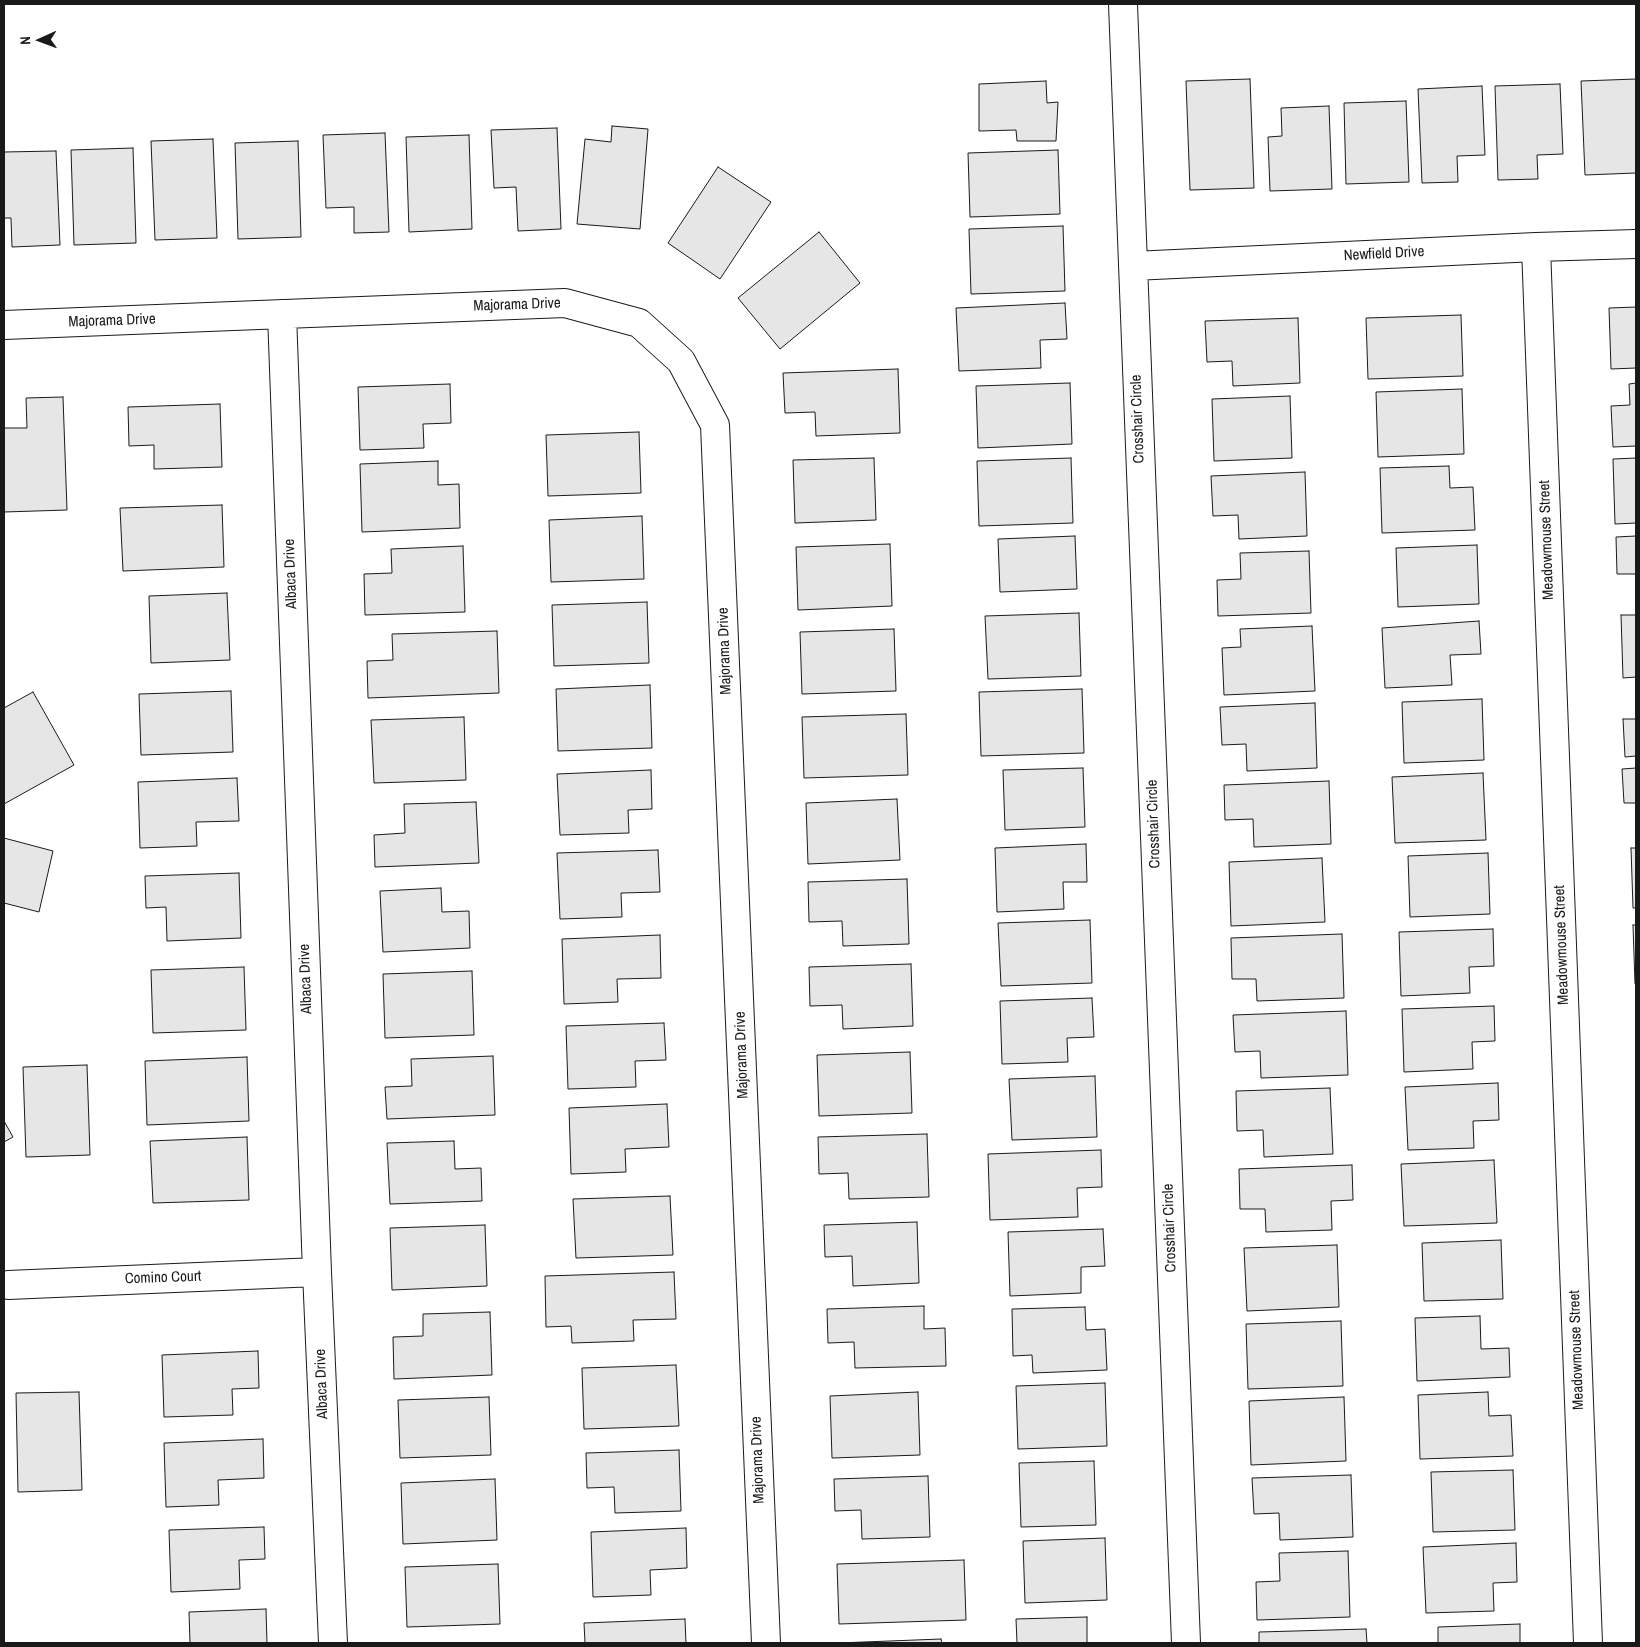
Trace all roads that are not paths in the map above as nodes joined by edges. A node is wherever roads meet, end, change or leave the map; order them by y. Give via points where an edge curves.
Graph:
1 (1122, 4) edge
2 (1636, 244) edge
3 (1536, 247) junction
4 (1133, 266) junction
5 (282, 314) junction
6 (4, 325) edge
7 (317, 1272) junction
8 (8, 1285) dead end
9 (333, 1643) edge
10 (766, 1643) edge
11 (1186, 1643) edge
12 (1588, 1643) edge

1 - 4 street, Crosshair Circle
2 - 3 street, Newfield Drive
3 - 4 street, Newfield Drive
3 - 12 street, Meadowmouse Street
4 - 11 street, Crosshair Circle
5 - 6 street, Majorama Drive
5 - 7 street, Albaca Drive
5 - 10 street, Majorama Drive via 565,303 639,323 681,361 715,426
7 - 8 street, Comino Court
7 - 9 street, Albaca Drive

